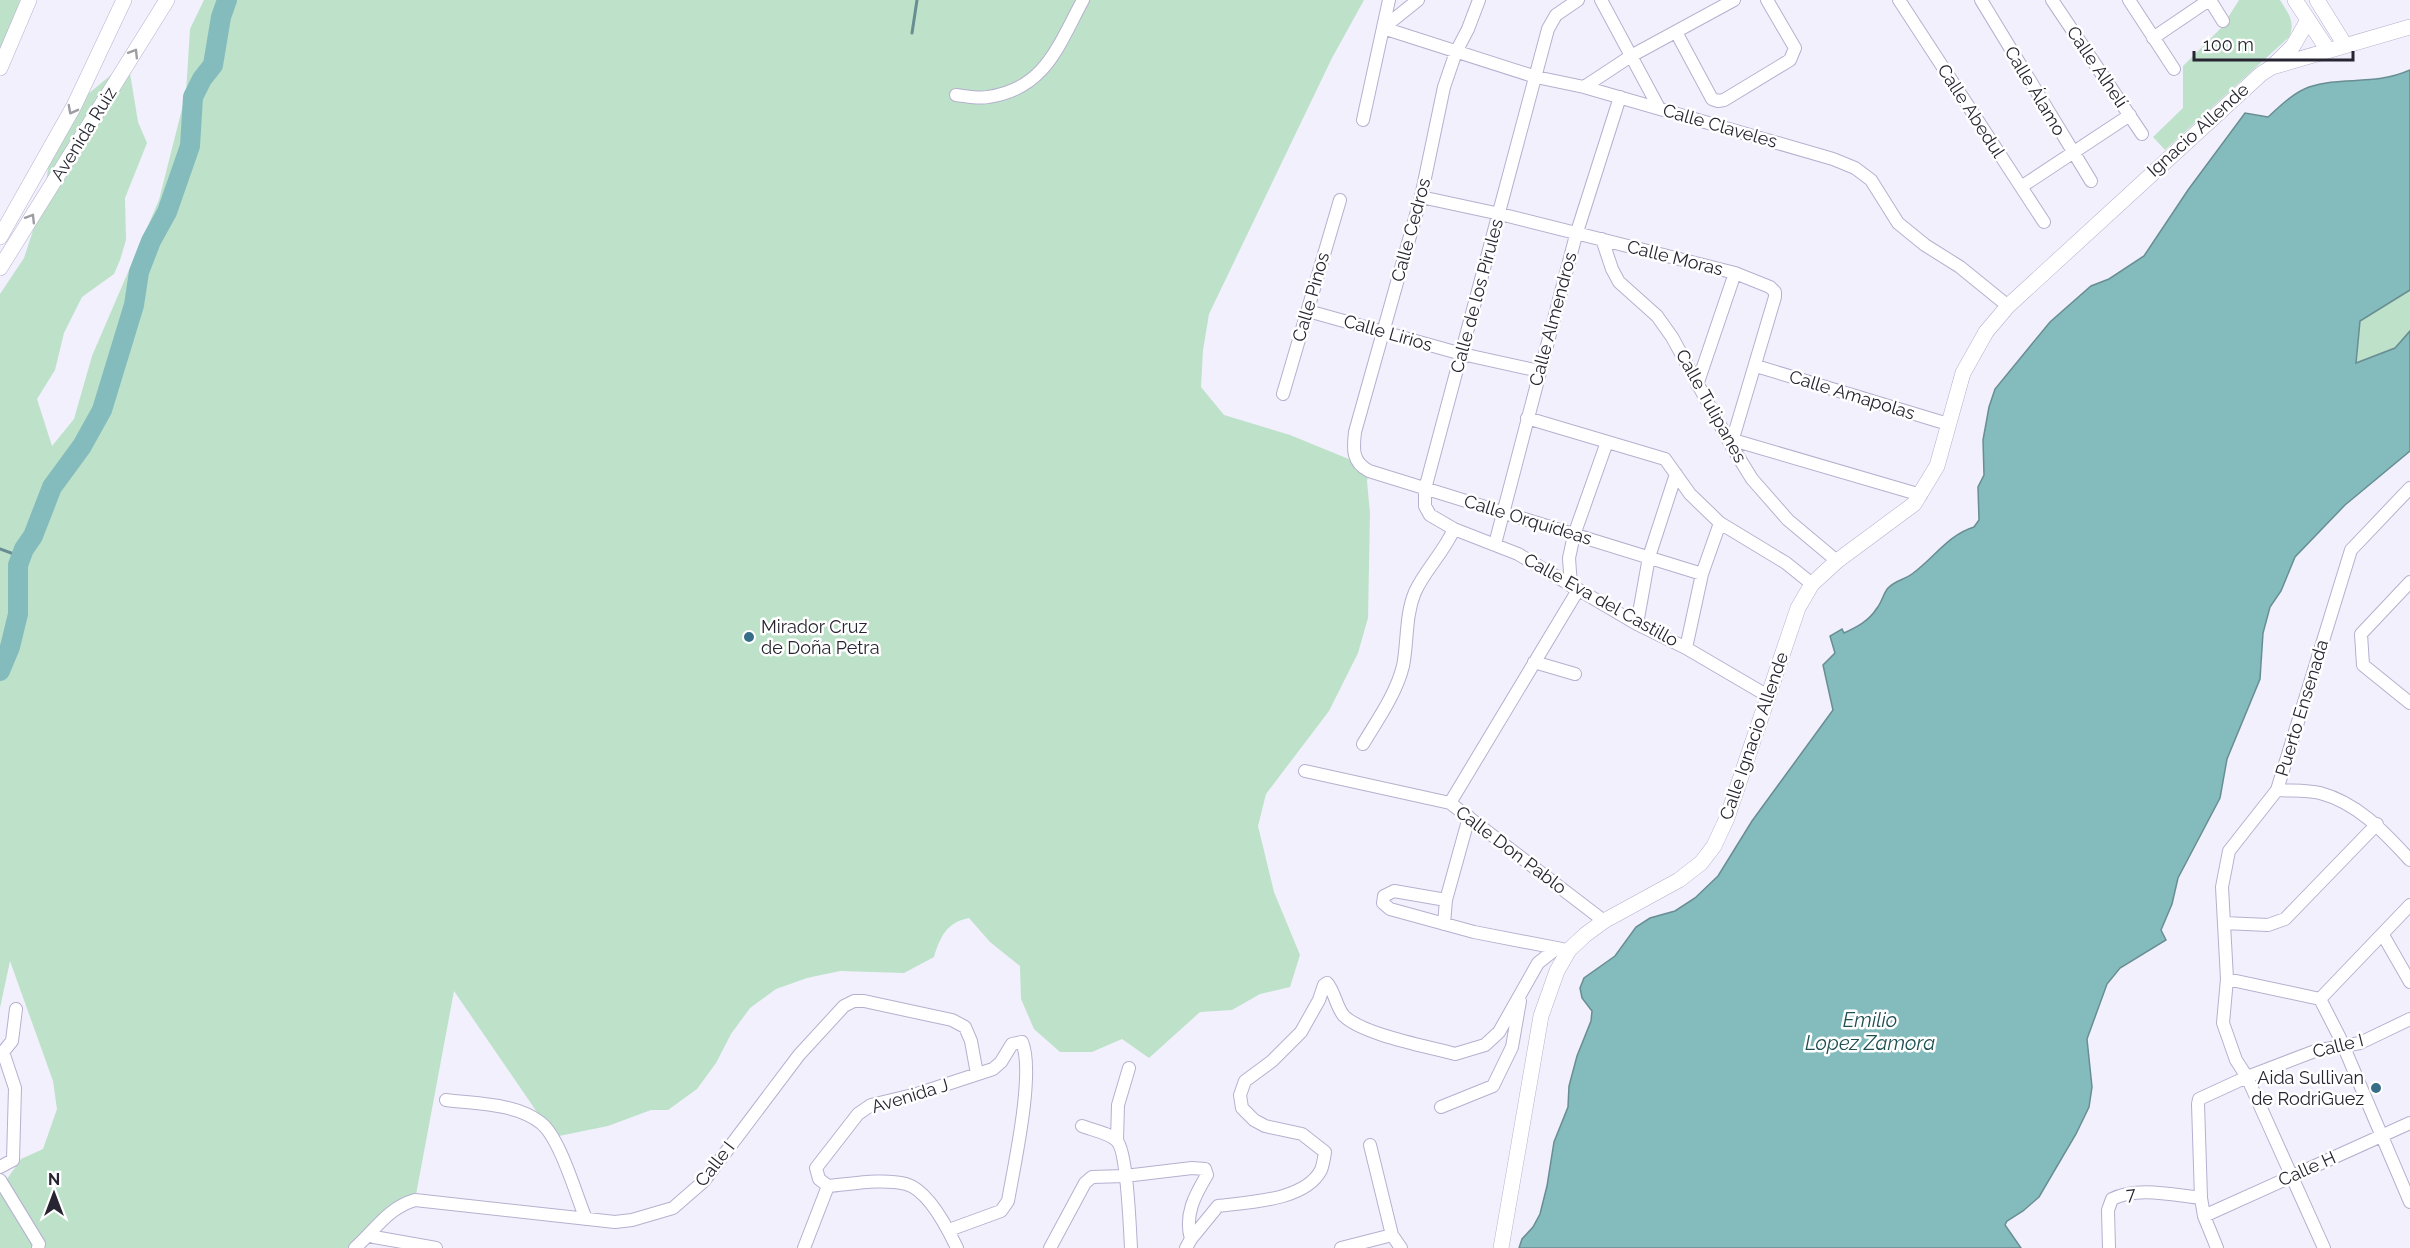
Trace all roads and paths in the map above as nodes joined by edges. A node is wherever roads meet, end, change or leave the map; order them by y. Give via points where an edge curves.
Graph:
1 (28, 0) edge
2 (124, 0) edge
3 (167, 0) edge
4 (1083, 0) edge
5 (1389, 0) edge
6 (1418, 0) edge
7 (1479, 0) edge
8 (1578, 0) edge
9 (1601, 0) edge
10 (1734, 0) edge
11 (1767, 0) edge
12 (1899, 0) edge
13 (1981, 0) edge
14 (2052, 0) edge
15 (2129, 0) edge
16 (2210, 0) edge
17 (2295, 0) edge
18 (2317, 0) edge
19 (2308, 20) junction
20 (2223, 21) dead end
21 (2410, 27) edge
22 (1383, 28) junction
23 (1676, 32) junction
24 (2153, 38) junction
25 (2345, 45) junction
26 (2328, 50) junction
27 (1456, 52) junction
28 (1631, 56) junction
29 (2272, 67) junction
30 (0, 68) edge
31 (2174, 69) dead end
32 (1536, 77) junction
33 (1584, 87) junction
34 (956, 95) dead end
35 (1620, 97) junction
36 (1718, 101) junction
37 (1659, 108) junction
38 (2130, 115) junction
39 (1363, 120) dead end
40 (1710, 123) junction
41 (2142, 134) dead end
42 (2073, 153) junction
43 (2091, 181) dead end
44 (2021, 187) junction
45 (1421, 197) junction
46 (1340, 200) dead end
47 (1500, 214) junction
48 (2044, 222) dead end
49 (1576, 235) junction
50 (0, 237) edge
51 (1602, 239) junction
52 (2074, 245) joint
53 (0, 268) edge
54 (1735, 273) junction
55 (2008, 306) junction
56 (1308, 311) junction
57 (1383, 333) junction
58 (1462, 354) junction
59 (1756, 366) junction
60 (1539, 371) junction
61 (1697, 385) junction
62 (1283, 394) dead end
63 (1527, 418) junction
64 (1948, 424) junction
65 (1606, 441) junction
66 (1732, 442) junction
67 (1356, 462) joint
68 (1676, 474) junction
69 (2410, 488) edge
70 (1425, 489) junction
71 (1921, 495) junction
72 (1503, 513) junction
73 (1430, 515) joint
74 (1720, 523) junction
75 (1454, 529) junction
76 (1574, 535) junction
77 (1495, 544) junction
78 (1649, 557) junction
79 (1838, 561) junction
80 (1702, 574) junction
81 (2410, 582) edge
82 (1812, 584) junction
83 (1574, 588) junction
84 (1637, 624) junction
85 (1686, 648) junction
86 (1534, 662) junction
87 (1575, 674) dead end
88 (1768, 696) junction
89 (2410, 703) edge
90 (1363, 744) dead end
91 (1305, 771) dead end
92 (2277, 790) junction
93 (1450, 803) junction
94 (1469, 817) junction
95 (2377, 824) junction
96 (2410, 860) edge
97 (1446, 900) junction
98 (2410, 905) edge
99 (1604, 921) junction
100 (2224, 923) junction
101 (1444, 924) junction
102 (2383, 935) junction
103 (1563, 949) junction
104 (2227, 980) junction
105 (2410, 982) edge
106 (1521, 994) junction
107 (2320, 999) junction
108 (16, 1009) dead end
109 (2410, 1019) edge
110 (2343, 1046) junction
111 (1129, 1068) dead end
112 (977, 1074) junction
113 (2247, 1077) junction
114 (446, 1100) dead end
115 (1441, 1107) dead end
116 (2410, 1123) edge
117 (1082, 1126) dead end
118 (2380, 1135) junction
119 (1117, 1140) junction
120 (1370, 1145) dead end
121 (0, 1167) edge
122 (2292, 1175) junction
123 (1125, 1176) junction
124 (0, 1179) edge
125 (828, 1186) junction
126 (2201, 1198) junction
127 (2410, 1202) edge
128 (2204, 1216) junction
129 (586, 1220) junction
130 (949, 1230) junction
131 (372, 1235) junction
132 (1392, 1235) junction
133 (1188, 1243) edge
134 (38, 1248) edge
135 (356, 1248) edge
136 (383, 1248) edge
137 (436, 1248) edge
138 (804, 1248) edge
139 (957, 1248) edge
140 (1050, 1248) edge
141 (1131, 1248) edge
142 (1341, 1248) edge
143 (1401, 1248) edge
144 (1501, 1248) edge
145 (2109, 1248) edge
146 (2217, 1248) edge
147 (2324, 1248) edge

1 - 30 street
2 -> 50 street, Avenida Ruiz via 74,106
53 -> 3 street, Avenida Ruiz
4 - 34 street via 1046,66 1034,79 1015,90 986,98
5 - 22 street
6 - 22 street
7 - 27 street, Calle Cedros
8 - 32 street, Calle de los Pirules via 1551,22
9 - 28 street
10 - 23 street
11 - 36 street via 1795,48 1794,55
12 - 44 street, Calle Abedul
13 - 42 street, Calle Álamo
14 - 38 street, Calle Alhelí
15 - 24 street
16 - 20 street
16 - 24 street
17 - 19 street
18 - 25 street
19 - 26 street
19 - 29 street via 2293,46
21 - 25 street, Ignacio Allende
22 - 27 street, Calle Claveles
22 - 39 street
23 - 28 street
23 - 36 street via 1712,99
24 - 31 street
25 - 26 street, Ignacio Allende
26 - 29 street, Ignacio Allende
27 - 32 street, Calle Claveles
27 - 45 street, Calle Cedros via 1444,87
28 - 33 street
28 - 37 street
29 - 52 street, Ignacio Allende
32 - 33 street, Calle Claveles
32 - 47 street, Calle de los Pirules
33 - 35 street, Calle Claveles
35 - 37 street, Calle Claveles
35 - 49 street, Calle Almendros
36 - 40 street
37 - 40 street, Calle Claveles
38 - 41 street, Calle Alhelí
38 - 42 street
40 - 55 street, Calle Claveles via 1855,168 1871,180 1898,223
42 - 43 street, Calle Álamo
42 - 44 street
44 - 48 street, Calle Abedul
45 - 47 street, Calle Moras
45 - 57 street, Calle Cedros
46 - 56 street, Calle Pinos
47 - 49 street, Calle Moras
47 - 58 street, Calle de los Pirules
49 - 51 street, Calle Moras
49 - 60 street, Calle Almendros
51 - 54 street, Calle Moras
51 - 61 street, Calle Tulipanes via 1619,282 1657,316
52 - 55 street, Calle Ignacio Allende
54 - 59 street, Calle Moras via 1774,292
54 - 61 street
55 - 64 street, Calle Ignacio Allende via 1973,353
56 - 57 street, Calle Lirios
56 - 62 street, Calle Pinos
57 - 58 street, Calle Lirios
57 - 67 street, Calle Cedros via 1355,432
58 - 60 street, Calle Lirios
58 - 70 street, Calle de los Pirules
59 - 64 street, Calle Amapolas
59 - 66 street, Calle Moras
60 - 63 street, Calle Almendros
61 - 66 street, Calle Tulipanes
63 - 65 street
63 - 72 street, Calle Almendros
64 - 71 street, Calle Ignacio Allende via 1937,466
65 - 68 street via 1665,459
65 - 76 street
66 - 71 street
66 - 79 street, Calle Tulipanes via 1768,500
67 - 70 street, Calle Orquídeas via 1368,471
68 - 74 street
68 - 78 street
69 - 92 street, Puerto Ensenada via 2351,550
70 - 72 street, Calle Orquídeas
70 - 73 street, Calle de los Pirules via 1425,506
71 - 79 street, Calle Ignacio Allende
72 - 76 street, Calle Orquídeas
72 - 77 street, Calle Almendros
73 - 75 street, Calle Eva del Castillo
74 - 80 street
74 - 82 street via 1786,563
75 - 77 street, Calle Eva del Castillo
75 - 90 street via 1416,590 1409,609 1403,664 1396,688
76 - 78 street, Calle Orquídeas
76 - 83 street via 1569,558
77 - 83 street, Calle Eva del Castillo
78 - 80 street, Calle Orquídeas
78 - 84 street
79 - 82 street, Calle Ignacio Allende
80 - 85 street
81 - 89 street via 2361,634 2362,665
82 - 88 street, Calle Ignacio Allende via 1798,608
83 - 84 street, Calle Eva del Castillo
83 - 86 street
84 - 85 street, Calle Eva del Castillo
85 - 88 street, Calle Eva del Castillo
86 - 87 street
86 - 93 street
88 - 99 street, Calle Ignacio Allende via 1714,846 1701,863 1679,880
91 - 93 street, Calle Don Pablo
92 - 95 street via 2318,792 2343,802
92 - 100 street, Puerto Ensenada via 2229,851 2222,887
93 - 94 street, Calle Don Pablo
94 - 97 street
94 - 99 street, Calle Don Pablo
95 - 96 street
95 - 100 street via 2285,919 2268,925
97 - 101 street
97 - 101 street via 1394,891 1384,896 1383,903 1390,909
98 - 102 street
99 - 103 street, Calle Ignacio Allende
100 - 104 street, Puerto Ensenada
101 - 103 street
102 - 105 street
102 - 107 street
103 - 106 street via 1538,963
103 - 144 street, Calle Ignacio Allende via 1541,1017
104 - 107 street
104 - 113 street, Puerto Ensenada via 2223,1023 2236,1060
106 - 115 street via 1512,1047 1493,1086
106 - 133 street via 1499,1032 1485,1045 1455,1054 1359,1027 1342,1014 1327,983 1324,985 1301,1032 1245,1082 1240,1095 1242,1108 1254,1120 1302,1134 1319,1145 1325,1152 1321,1170 1309,1184 1283,1196 1218,1206
107 - 110 street
108 - 121 street via 12,1041 3,1052 15,1088 13,1160
109 - 110 street, Calle I via 2360,1043
110 - 113 street, Calle I via 2315,1051
110 - 118 street
111 - 119 street via 1118,1104
112 - 125 street, Avenida J via 871,1105 858,1114 818,1163 819,1179
112 - 129 street, Calle I via 965,1027 952,1020 854,1001 844,1006 799,1055 704,1181 673,1208 632,1220
112 - 130 street, Avenida J via 993,1069 1012,1044 1022,1042 1026,1065 1022,1123 1008,1201 1001,1211
113 - 122 street, Puerto Ensenada
113 - 126 street, Calle I via 2199,1099
114 - 129 street via 509,1109 541,1123 554,1137
116 - 118 street, Calle H
117 - 119 street
118 - 122 street, Calle H
118 - 127 street
119 - 123 street
120 - 132 street
122 - 128 street, Calle H
122 - 147 street, Puerto Ensenada
123 - 133 street via 1205,1169 1207,1175 1192,1201
123 - 140 street via 1092,1177
123 - 141 street
124 - 134 street
125 - 130 street via 892,1182 909,1185 925,1197
125 - 138 street
126 - 128 street
126 - 145 street, 7 via 2121,1194 2112,1199 2108,1210
128 - 146 street
129 - 131 street, Calle I via 416,1200 387,1214
130 - 139 street
131 - 135 street, Calle I
131 - 136 street
131 - 137 street
132 - 142 street
132 - 143 street

